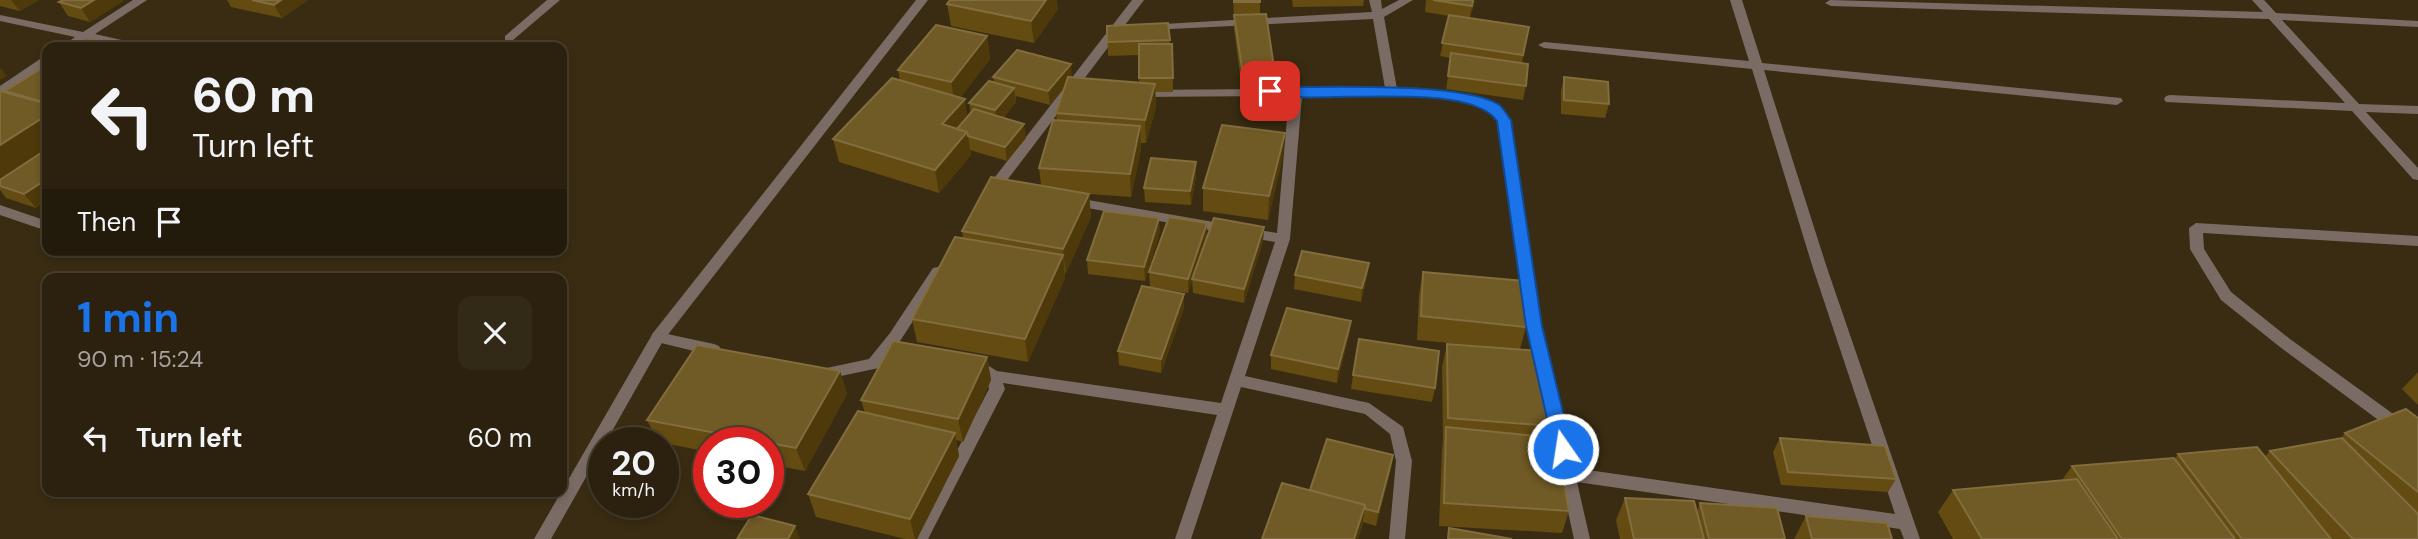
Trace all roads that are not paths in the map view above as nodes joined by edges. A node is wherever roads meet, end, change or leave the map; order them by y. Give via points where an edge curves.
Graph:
1 (141, 0) edge
2 (554, 0) edge
3 (922, 0) edge
4 (1138, 0) edge
5 (1375, 0) edge
6 (1407, 0) edge
7 (1736, 0) edge
8 (2258, 0) edge
9 (1831, 3) dead end
10 (1379, 15) junction
11 (2273, 16) junction
12 (0, 18) edge
13 (2418, 24) edge
14 (1143, 28) edge
15 (84, 36) junction
16 (509, 38) dead end
17 (75, 42) edge
18 (115, 42) edge
19 (1544, 45) dead end
20 (42, 63) edge
21 (1756, 66) junction
22 (1296, 91) junction
23 (0, 92) edge
24 (1392, 92) junction
25 (1122, 93) edge
26 (2170, 99) dead end
27 (2117, 101) dead end
28 (2354, 106) junction
29 (2418, 110) edge
30 (2418, 176) edge
31 (1063, 200) edge
32 (0, 211) edge
33 (979, 211) edge
34 (42, 224) edge
35 (1283, 239) junction
36 (2418, 241) edge
37 (948, 257) edge
38 (658, 337) junction
39 (733, 354) edge
40 (954, 361) edge
41 (809, 372) edge
42 (994, 376) junction
43 (1234, 380) junction
44 (1225, 410) junction
45 (2418, 441) edge
46 (1569, 474) junction
47 (567, 495) edge
48 (566, 497) edge
49 (1910, 531) edge
50 (542, 539) edge
51 (919, 539) edge
52 (1183, 539) edge
53 (1397, 539) edge
54 (1582, 539) edge

1 - 15 street
2 - 16 street
3 - 38 street
4 - 33 street via 1076,93
5 - 10 street
6 - 10 street
7 - 21 street
8 - 11 street
9 - 11 street
10 - 14 street
10 - 24 street
11 - 13 street
11 - 28 street
12 - 15 street
15 - 17 street
15 - 18 street
19 - 21 street
20 - 23 street
21 - 27 street
21 - 49 street
22 - 24 street
22 - 25 street
22 - 35 street
24 - 46 street via 1466,97 1494,107 1504,120 1534,326
26 - 28 street
28 - 29 street
28 - 30 street
31 - 35 street
32 - 34 street
35 - 43 street
36 - 45 street via 2196,228 2197,248 2226,296
37 - 41 street via 894,349 874,364 822,374
38 - 39 street
38 - 47 street
40 - 42 street via 980,366
42 - 44 street
42 - 51 street via 997,389
43 - 44 street
43 - 53 street via 1369,409 1397,431 1404,461
44 - 52 street
46 - 49 street
46 - 54 street
48 - 50 street

